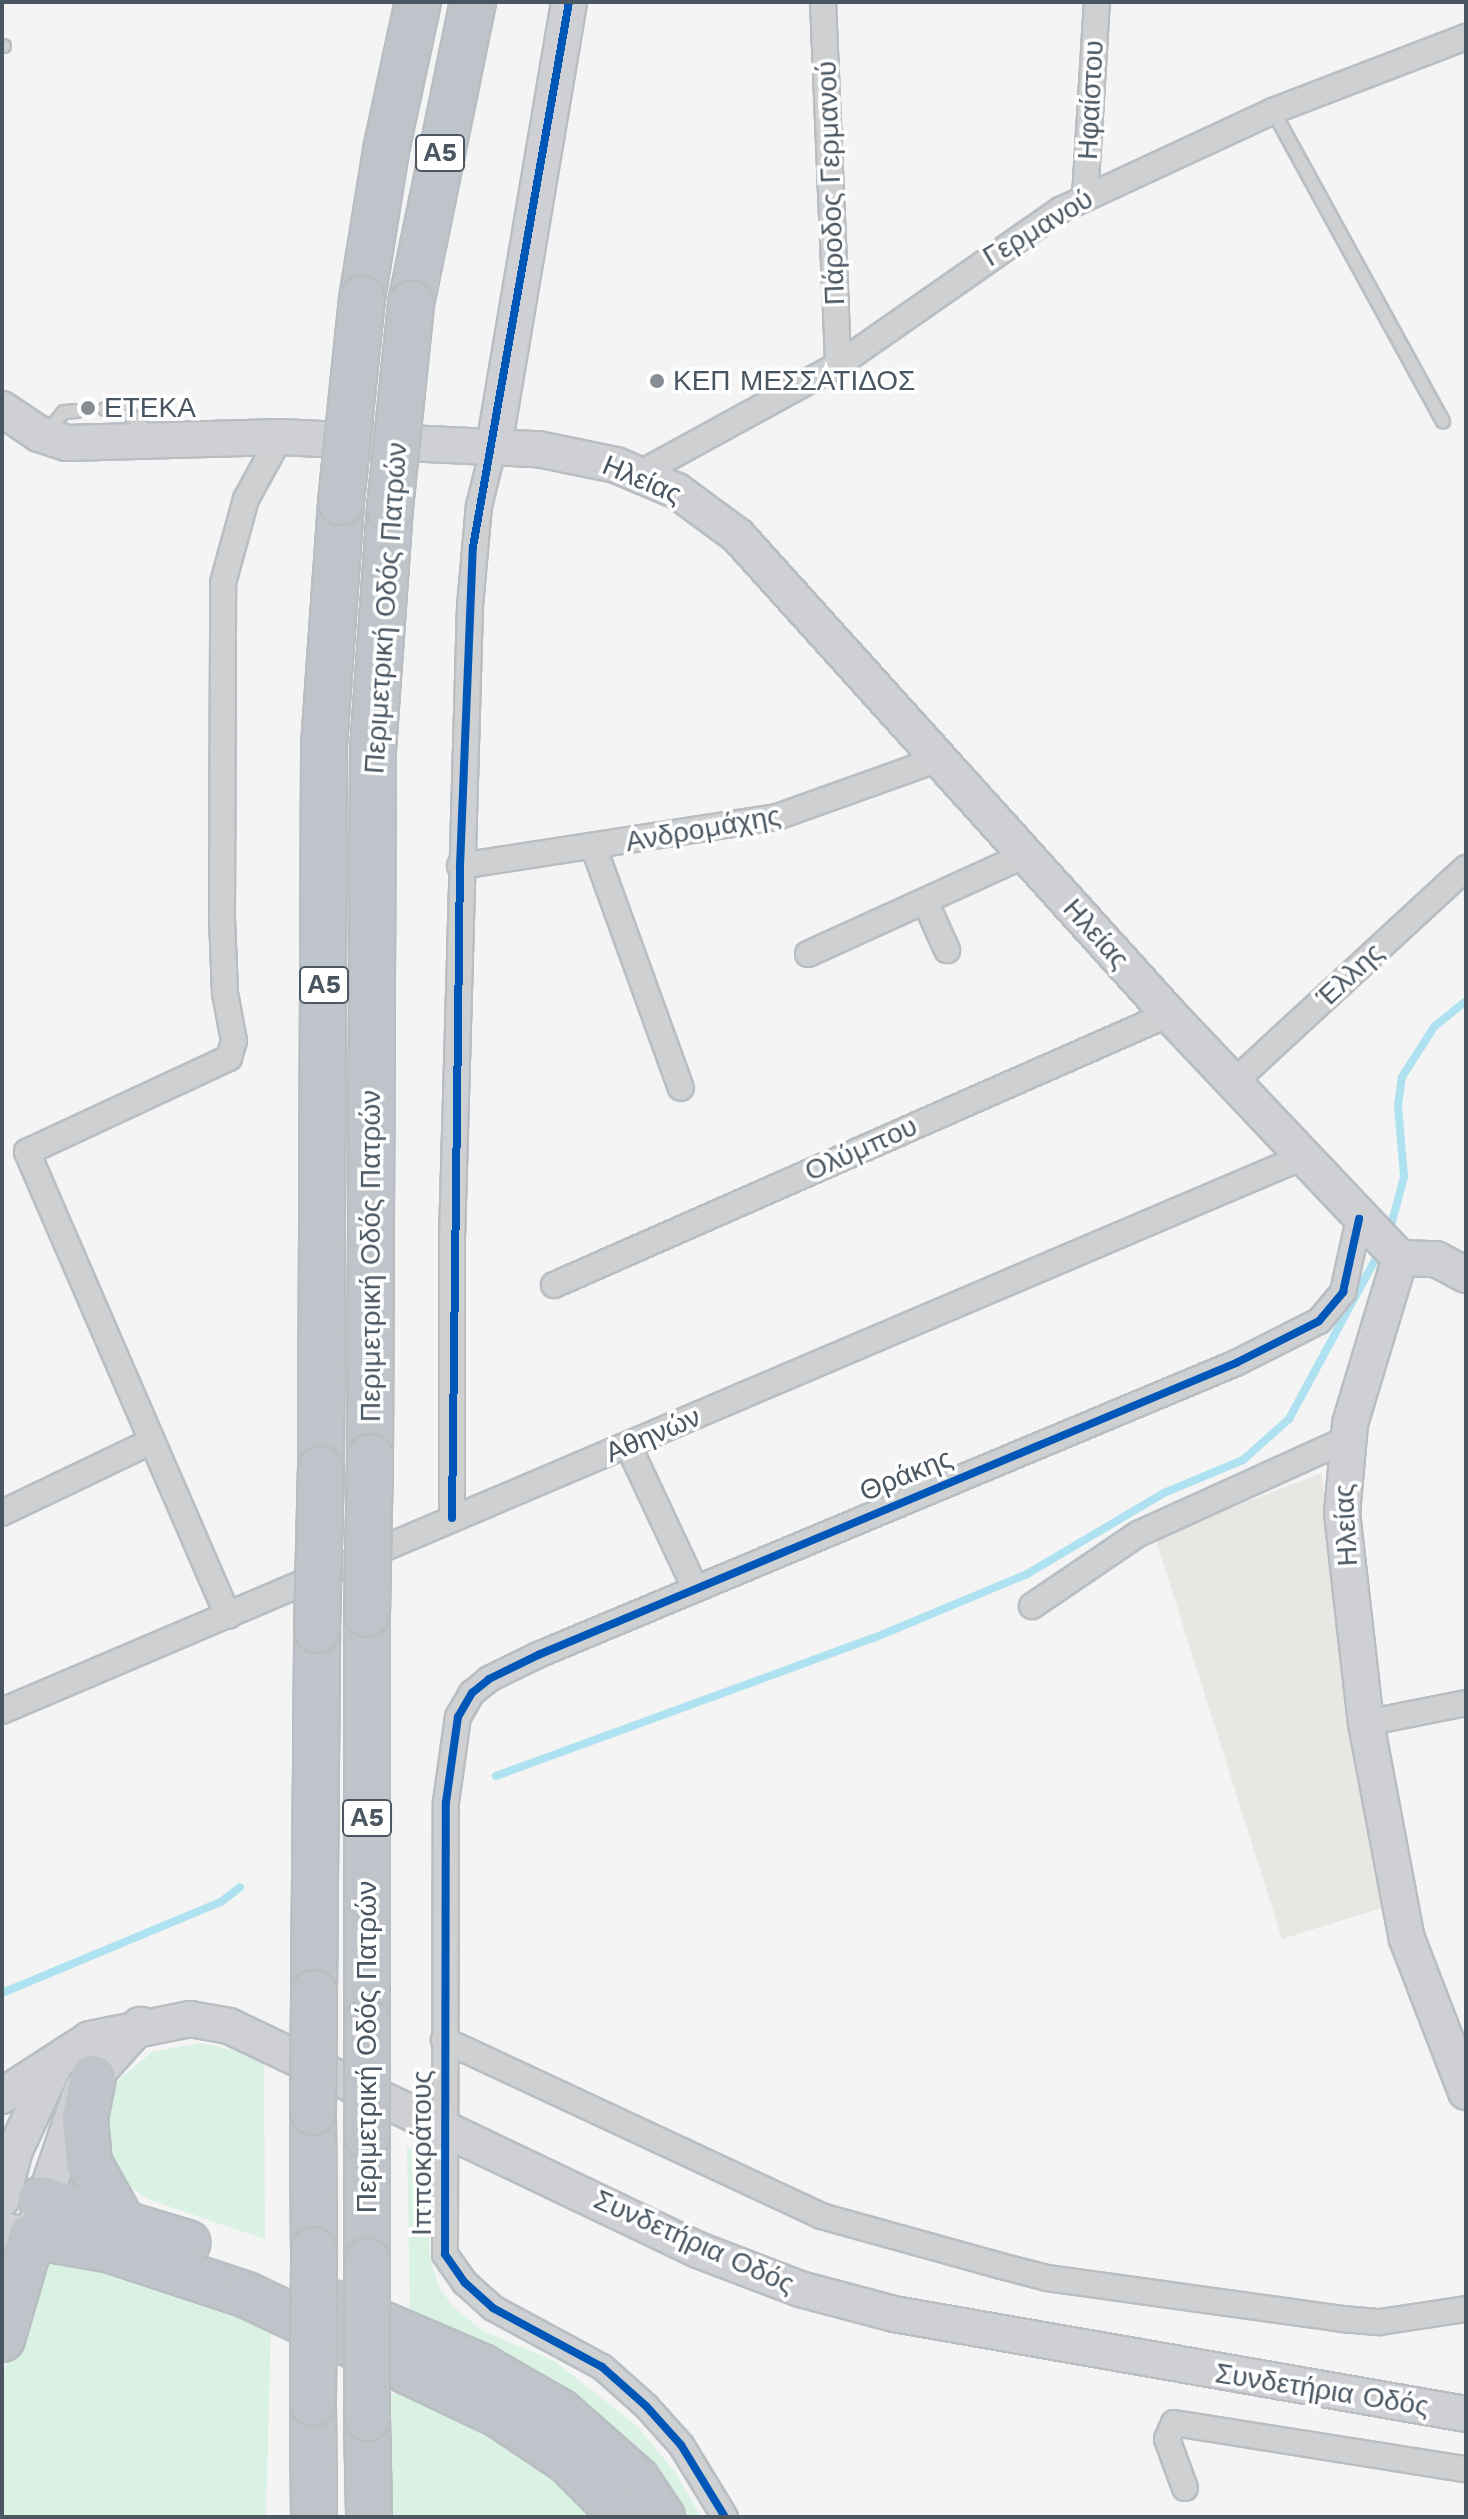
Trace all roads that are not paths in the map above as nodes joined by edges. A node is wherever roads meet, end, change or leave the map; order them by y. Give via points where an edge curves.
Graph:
1 (418, 2) edge
2 (473, 2) edge
3 (569, 2) edge
4 (823, 2) edge
5 (1097, 2) edge
6 (1466, 37) edge
7 (1273, 111) junction
8 (1085, 197) junction
9 (838, 365) junction
10 (2, 409) edge
11 (105, 409) dead end
12 (77, 411) dead end
13 (1443, 422) dead end
14 (45, 436) junction
15 (280, 437) junction
16 (158, 442) junction
17 (494, 446) junction
18 (639, 474) junction
19 (939, 759) junction
20 (594, 848) junction
21 (1025, 855) junction
22 (460, 866) junction
23 (1466, 868) edge
24 (925, 901) junction
25 (947, 950) dead end
26 (808, 954) dead end
27 (1169, 1014) junction
28 (1234, 1082) junction
29 (681, 1088) dead end
30 (1303, 1157) junction
31 (1381, 1241) junction
32 (1466, 1275) edge
33 (554, 1285) dead end
34 (1347, 1439) junction
35 (152, 1441) junction
36 (628, 1445) junction
37 (2, 1513) edge
38 (452, 1518) junction
39 (694, 1586) junction
40 (1032, 1606) dead end
41 (228, 1616) junction
42 (1466, 1703) edge
43 (2, 1711) edge
44 (1366, 1723) junction
45 (449, 1756) joint
46 (444, 2040) junction
47 (77, 2066) junction
48 (1466, 2092) edge
49 (2, 2096) edge
50 (444, 2124) junction
51 (14, 2208) edge
52 (121, 2220) junction
53 (1466, 2309) edge
54 (2, 2339) edge
55 (1466, 2401) edge
56 (1429, 2408) junction
57 (1466, 2414) edge
58 (1466, 2469) edge
59 (1185, 2488) dead end
60 (310, 2507) edge
61 (369, 2517) edge
62 (624, 2517) edge
63 (662, 2517) edge
64 (725, 2517) edge

1 - 60 highway, Περιμετρική Οδός Πατρών / Α5, bridge via 386,150 362,299 324,746
2 - 61 highway, Περιμετρική Οδός Πατρών / Α5, bridge via 411,304 373,750 367,1614
3 - 17 main road
4 - 9 street, Πάροδος Γερμανού
5 - 8 street, Ηφαίστου
6 - 7 street, Γερμανού
7 - 8 street, Γερμανού
7 - 13 lane
8 - 9 street, Γερμανού via 1034,225
9 - 18 street, Γερμανού
10 - 14 main road, Ηλείας
11 - 16 lane via 124,408
12 - 14 lane via 64,412
14 - 16 main road, Ηλείας via 96,445
15 - 16 main road, Ηλείας
15 - 17 main road, Ηλείας
15 - 35 street via 246,499 223,583 222,919 225,993 234,1041 229,1058 27,1152
17 - 18 main road, Ηλείας via 578,455
17 - 22 street via 473,547
18 - 19 main road, Ηλείας via 677,491 738,536
19 - 20 street, Ανδρομάχης via 777,817
19 - 21 main road, Ηλείας
20 - 22 street, Ανδρομάχης
20 - 29 street
21 - 24 street
21 - 27 main road, Ηλείας
22 - 38 street
23 - 28 street, Έλλης
24 - 25 street
24 - 26 street
27 - 28 main road, Ηλείας
27 - 33 street, Ολύμπου
28 - 30 main road, Ηλείας
30 - 31 main road, Ηλείας
30 - 36 street, Αθηνών
31 - 32 main road
31 - 34 main road, Ηλείας
31 - 39 street, Θράκης via 1324,1318 1236,1363
34 - 40 street via 1138,1534
34 - 44 main road, Ηλείας via 1342,1513
35 - 37 street
35 - 41 street
36 - 38 street, Αθηνών
36 - 39 street
38 - 41 street, Αθηνών
39 - 45 street, Θράκης via 489,1679 472,1693 458,1717
41 - 43 street, Αθηνών
42 - 44 street
44 - 48 main road, Ηλείας via 1407,1939
45 - 46 street, Ιπποκράτους
46 - 50 street, Ιπποκράτους
46 - 53 street via 821,2216 986,2262 1047,2278 1342,2319 1380,2322
47 - 49 main road
47 - 50 main road, Συνδετήρια Οδός via 140,2025 190,2019 229,2026
47 - 51 main road, Συνδετήρια Οδός via 67,2121
47 - 52 highway via 89,2163
50 - 56 main road, Συνδετήρια Οδός via 698,2250 800,2289 894,2314
50 - 64 street, Ιπποκράτους via 445,2254 465,2283 493,2308 602,2367 646,2406 709,2483
51 - 52 highway
51 - 54 highway
51 - 62 highway via 290,2314 514,2423 568,2461
52 - 63 highway via 207,2250 482,2367 560,2412 637,2480
55 - 56 main road
56 - 57 main road, Συνδετήρια Οδός
58 - 59 street via 1174,2423 1167,2439

